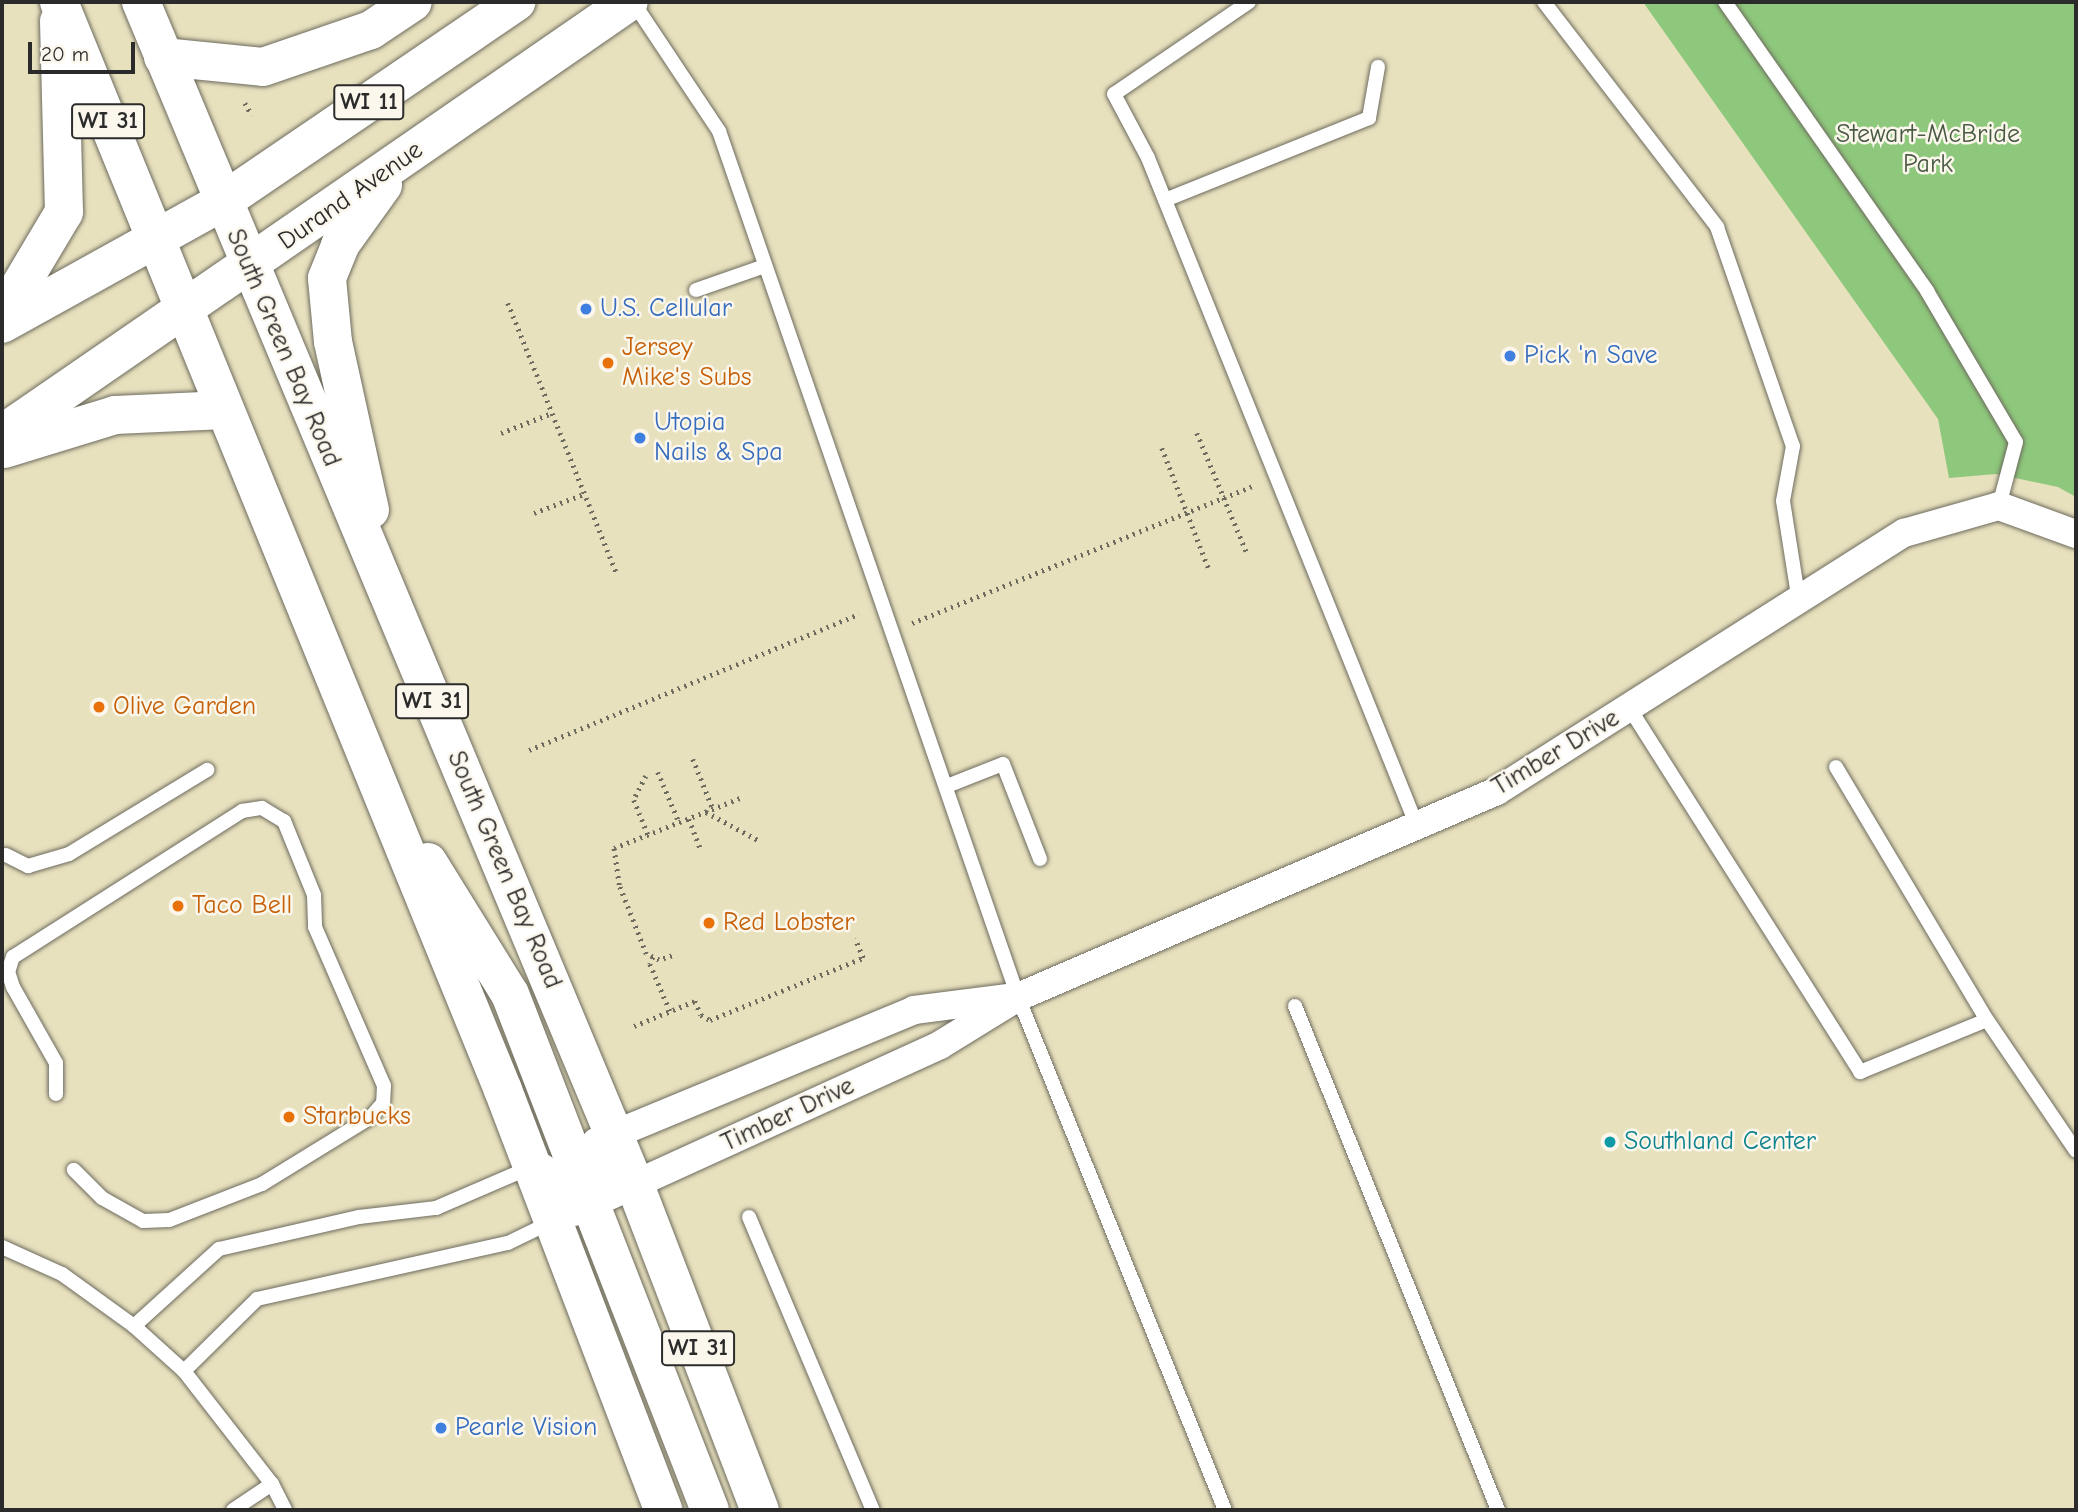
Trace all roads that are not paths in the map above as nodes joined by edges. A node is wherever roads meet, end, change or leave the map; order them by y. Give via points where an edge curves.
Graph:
1 (59, 2) edge
2 (141, 2) edge
3 (413, 2) edge
4 (516, 2) edge
5 (631, 2) edge
6 (1249, 2) edge
7 (1544, 2) edge
8 (1724, 2) edge
9 (163, 57) junction
10 (1378, 67) dead end
11 (402, 160) junction
12 (1165, 200) junction
13 (222, 202) junction
14 (158, 241) junction
15 (765, 266) junction
16 (248, 268) junction
17 (695, 290) dead end
18 (185, 310) junction
19 (2, 316) edge
20 (2, 324) edge
21 (225, 410) junction
22 (2, 434) edge
23 (2, 450) edge
24 (1998, 506) junction
25 (2076, 534) edge
26 (390, 601) junction
27 (1799, 602) junction
28 (1630, 709) junction
29 (368, 764) junction
30 (1836, 767) dead end
31 (206, 769) dead end
32 (947, 786) junction
33 (1417, 826) junction
34 (5, 855) dead end
35 (1040, 859) dead end
36 (1018, 997) junction
37 (1295, 1006) dead end
38 (1987, 1020) junction
39 (56, 1094) dead end
40 (613, 1135) junction
41 (571, 1152) junction
42 (2076, 1152) edge
43 (532, 1167) junction
44 (74, 1170) dead end
45 (635, 1185) junction
46 (591, 1205) junction
47 (749, 1217) dead end
48 (552, 1222) junction
49 (2, 1247) edge
50 (134, 1326) junction
51 (184, 1371) junction
52 (272, 1484) junction
53 (233, 1510) edge
54 (285, 1510) edge
55 (663, 1510) edge
56 (710, 1510) edge
57 (760, 1510) edge
58 (873, 1510) edge
59 (1225, 1510) edge
60 (1498, 1510) edge

1 - 14 main road, WI 31
1 - 19 main road via 64,212
2 - 9 main road, South Green Bay Road / WI 31
3 - 9 main road via 371,30 264,67
4 - 13 main road, WI 11
5 - 11 main road, Durand Avenue / WI 11
5 - 15 lane via 719,131
6 - 12 lane via 1114,94
7 - 27 lane via 1717,227 1793,446 1783,501
8 - 24 lane via 1927,291 2016,442
9 - 13 main road, South Green Bay Road / WI 31
10 - 12 lane via 1369,118
11 - 16 main road, Durand Avenue / WI 11
11 - 26 main road via 340,245 327,278 333,342
12 - 33 lane
13 - 14 main road, WI 11
13 - 16 main road, South Green Bay Road / WI 31
14 - 18 main road, WI 31
14 - 20 main road, WI 11
15 - 17 lane
15 - 32 lane
16 - 18 main road, Durand Avenue / WI 11
16 - 26 main road, South Green Bay Road / WI 31
18 - 21 main road, WI 31
18 - 22 main road, Durand Avenue / WI 11
21 - 23 main road via 115,415
21 - 29 main road, WI 31
24 - 25 street
24 - 27 street, Timber Drive via 1904,533
26 - 40 main road, South Green Bay Road / WI 31
27 - 28 street, Timber Drive
28 - 33 street, Timber Drive via 1497,791
28 - 38 lane via 1860,1072
29 - 41 main road via 510,994
29 - 43 main road, WI 31
30 - 38 lane
31 - 34 lane via 69,854 28,866
32 - 35 lane via 1003,764
32 - 36 lane
33 - 36 street, Timber Drive
36 - 40 street, Timber Drive via 914,1010
36 - 45 street, Timber Drive via 940,1045
36 - 59 lane
37 - 60 lane
38 - 42 lane
39 - 44 lane via 56,1063 8,972 13,957 242,811 262,808 284,821 314,895 315,927 384,1086 383,1103 371,1117 262,1184 169,1220 143,1221 103,1198
40 - 41 street, Timber Drive
40 - 45 main road, South Green Bay Road / WI 31
41 - 43 street, Timber Drive
41 - 45 main road
43 - 46 main road
43 - 48 main road, WI 31
43 - 50 lane via 436,1208 359,1217 219,1249
45 - 46 street, Timber Drive
45 - 57 main road, South Green Bay Road / WI 31
46 - 48 street, Timber Drive
46 - 56 main road
47 - 58 lane
48 - 51 lane via 508,1242 257,1299
48 - 55 main road, WI 31
49 - 50 lane via 62,1274
50 - 51 lane
51 - 52 lane
52 - 53 lane
52 - 54 lane

